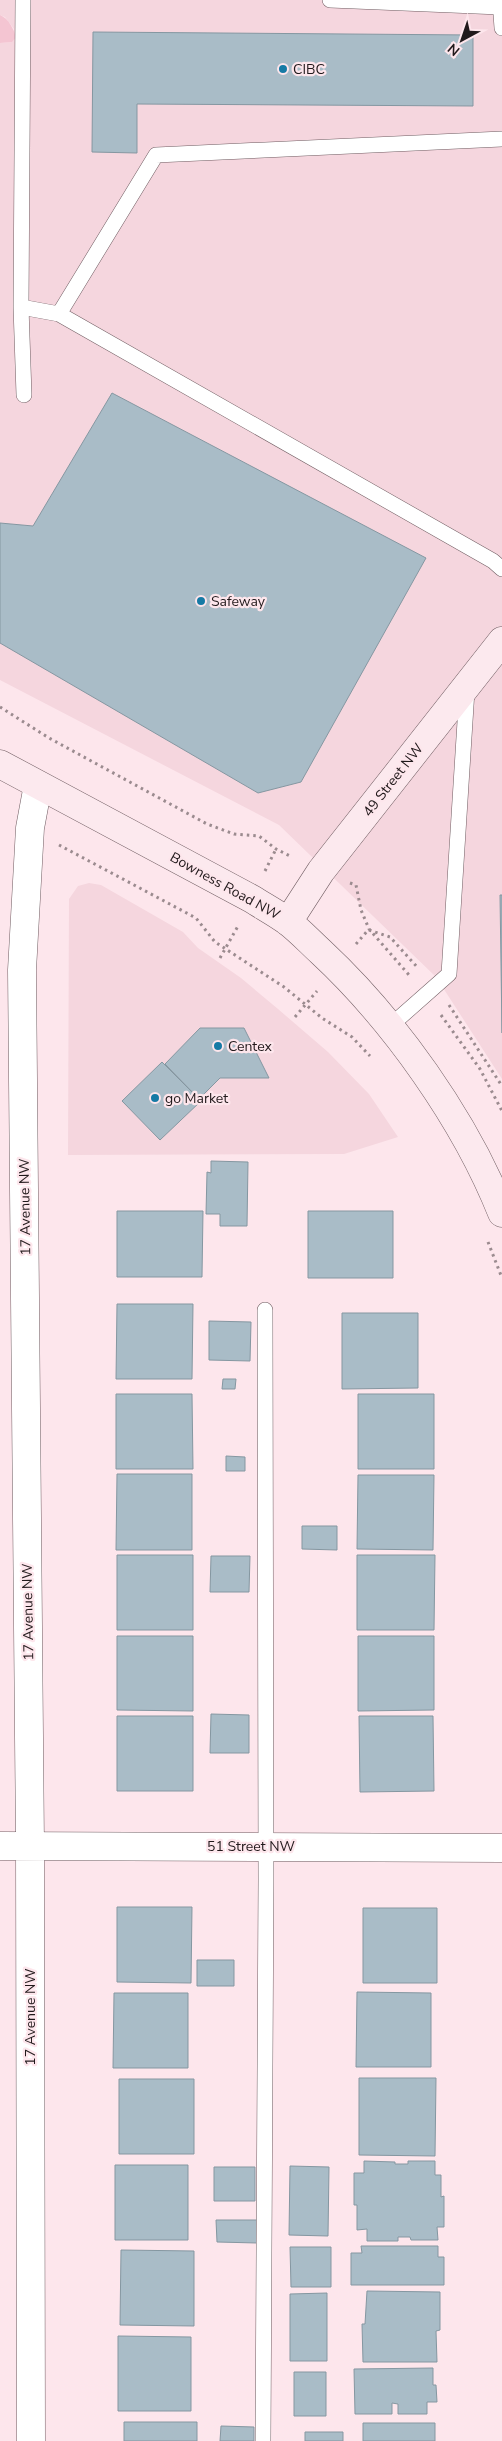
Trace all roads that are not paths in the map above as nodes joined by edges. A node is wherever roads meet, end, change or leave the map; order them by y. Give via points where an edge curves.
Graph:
1 (23, 0) edge
2 (330, 0) edge
3 (364, 1) edge
4 (500, 4) edge
5 (502, 28) edge
6 (502, 139) edge
7 (21, 307) junction
8 (59, 314) junction
9 (24, 395) dead end
10 (502, 569) edge
11 (502, 641) edge
12 (467, 686) junction
13 (0, 764) edge
14 (38, 785) junction
15 (288, 922) junction
16 (11, 970) edge
17 (389, 1027) junction
18 (502, 1213) edge
19 (265, 1310) dead end
20 (30, 1845) junction
21 (0, 1846) edge
22 (266, 1846) junction
23 (502, 1848) edge
24 (31, 2441) edge
25 (264, 2441) edge

1 - 7 lane
2 - 3 lane
3 - 4 lane
4 - 5 lane
6 - 8 lane via 156,154
7 - 8 lane
7 - 9 lane
8 - 10 lane
11 - 12 street, 49 Street NW
12 - 15 street, 49 Street NW via 321,871
12 - 17 lane via 449,974
13 - 14 street, Bowness Road NW
14 - 15 street, Bowness Road NW via 252,899
14 - 16 street, 17 Avenue NW
15 - 17 street, Bowness Road NW via 337,967
16 - 20 street, 17 Avenue NW
17 - 18 street, Bowness Road NW via 436,1091 470,1147
19 - 22 lane
20 - 21 street, 51 Street NW
20 - 22 street, 51 Street NW
20 - 24 street, 17 Avenue NW
22 - 23 street, 51 Street NW
22 - 25 lane

